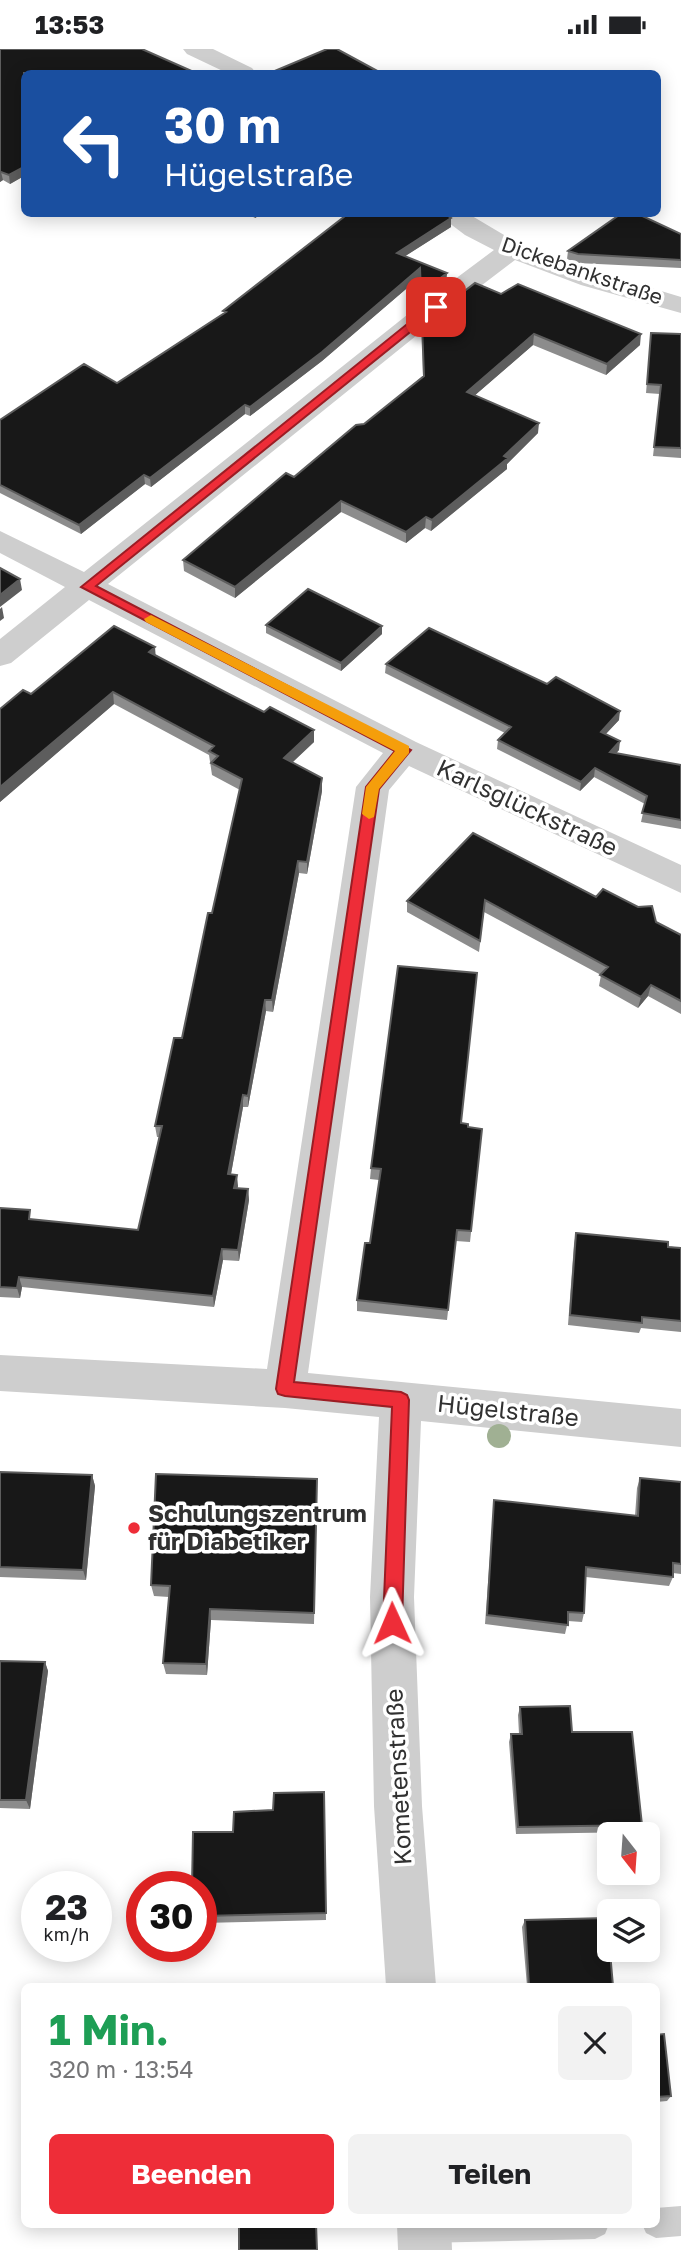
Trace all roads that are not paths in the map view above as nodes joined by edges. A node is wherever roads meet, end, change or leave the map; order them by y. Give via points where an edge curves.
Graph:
1 (195, 49) edge
2 (238, 70) edge
3 (455, 217) edge
4 (511, 250) junction
5 (681, 305) edge
6 (0, 541) edge
7 (88, 587) junction
8 (0, 655) edge
9 (404, 750) junction
10 (681, 880) edge
11 (0, 1373) edge
12 (285, 1389) junction
13 (401, 1400) junction
14 (681, 1428) edge
15 (411, 1983) edge
16 (681, 2221) edge
17 (660, 2223) edge
18 (527, 2228) edge
19 (425, 2234) edge

1 - 2 street
3 - 4 street, Dickebankstraße
4 - 5 street, Dickebankstraße
4 - 7 street
6 - 7 street, Karlsglückstraße
7 - 8 street
7 - 9 street, Karlsglückstraße
9 - 10 street, Karlsglückstraße
9 - 12 street via 373,787
11 - 12 street, Hügelstraße
12 - 13 street, Hügelstraße
13 - 14 street, Hügelstraße
13 - 15 street, Kometenstraße via 391,1597 398,1806
16 - 17 lane
18 - 19 lane

